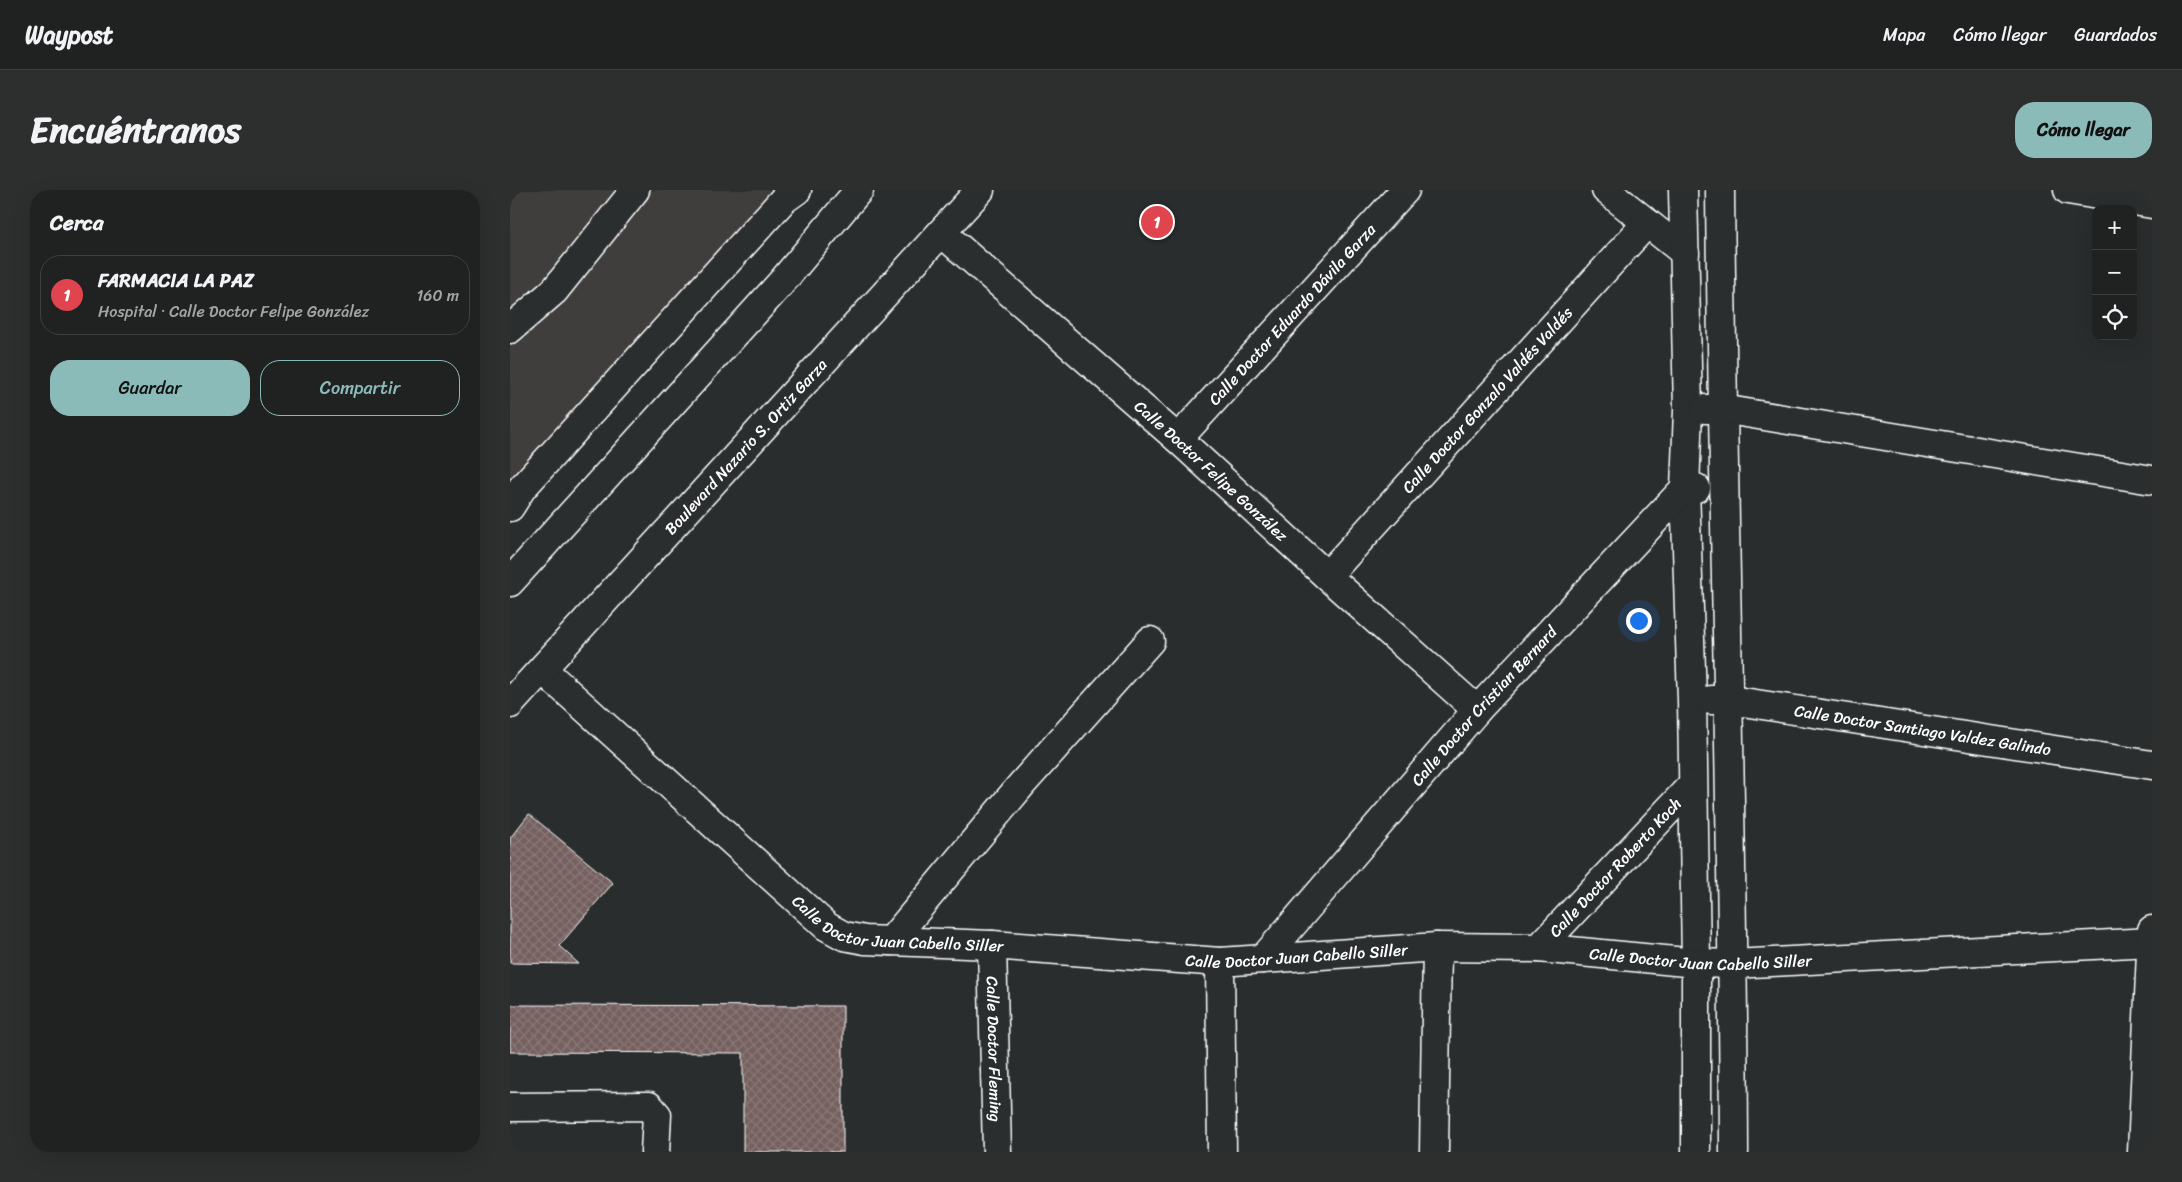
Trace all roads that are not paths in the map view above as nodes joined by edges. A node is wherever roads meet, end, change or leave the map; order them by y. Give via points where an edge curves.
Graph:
1 (635, 190) edge
2 (797, 190) edge
3 (859, 190) edge
4 (980, 190) edge
5 (1405, 190) edge
6 (1606, 190) edge
7 (1683, 190) edge
8 (1720, 190) edge
9 (2068, 190) edge
10 (2152, 204) edge
11 (1646, 224) junction
12 (942, 233) junction
13 (1685, 252) junction
14 (510, 329) edge
15 (1722, 409) junction
16 (1688, 410) junction
17 (1178, 439) junction
18 (2152, 480) edge
19 (1685, 488) junction
20 (1724, 488) junction
21 (510, 507) edge
22 (1326, 576) junction
23 (510, 582) edge
24 (1150, 641) dead end
25 (543, 670) junction
26 (1692, 700) junction
27 (1730, 700) junction
28 (510, 704) edge
29 (1477, 710) junction
30 (2152, 765) edge
31 (1692, 785) junction
32 (2152, 936) edge
33 (891, 941) junction
34 (992, 945) junction
35 (1437, 947) junction
36 (1539, 948) junction
37 (1262, 958) junction
38 (1220, 962) junction
39 (1696, 963) junction
40 (1733, 964) junction
41 (510, 1107) edge
42 (655, 1152) edge
43 (997, 1152) edge
44 (1222, 1152) edge
45 (1434, 1152) edge
46 (1696, 1152) edge
47 (1734, 1152) edge
48 (2142, 1152) edge

1 - 14 main road via 554,291
2 - 21 main road via 782,200 609,391 522,488
3 - 23 main road via 781,283
4 - 12 main road, Boulevard Nazario S. Ortiz Garza
5 - 17 main road, Calle Doctor Eduardo Dávila Garza
6 - 11 main road
7 - 13 main road
8 - 15 main road
9 - 10 main road
11 - 13 main road
11 - 22 main road, Calle Doctor Gonzalo Valdés Valdés
12 - 17 main road, Calle Doctor Felipe González
12 - 25 main road, Boulevard Nazario S. Ortiz Garza
13 - 16 main road
15 - 16 main road
15 - 18 main road
15 - 20 main road
16 - 19 main road
17 - 22 main road, Calle Doctor Felipe González
19 - 20 main road
19 - 26 main road
19 - 29 main road, Calle Doctor Cristian Bernard
20 - 27 main road
22 - 29 main road, Calle Doctor Felipe González
24 - 33 main road via 1022,784
25 - 28 main road, Boulevard Nazario S. Ortiz Garza
25 - 33 main road, Calle Doctor Juan Cabello Siller via 826,926 844,936
26 - 27 main road, Calle Doctor Santiago Valdez Galindo
26 - 31 main road
27 - 30 main road, Calle Doctor Santiago Valdez Galindo
27 - 40 main road
29 - 37 main road, Calle Doctor Cristian Bernard
31 - 36 main road, Calle Doctor Roberto Koch
31 - 39 main road
32 - 40 main road, Calle Doctor Juan Cabello Siller
32 - 48 main road
33 - 34 main road, Calle Doctor Juan Cabello Siller
34 - 38 main road, Calle Doctor Juan Cabello Siller
34 - 43 main road, Calle Doctor Fleming
35 - 36 main road, Calle Doctor Juan Cabello Siller
35 - 37 main road, Calle Doctor Juan Cabello Siller
35 - 45 main road
36 - 39 main road, Calle Doctor Juan Cabello Siller
37 - 38 main road, Calle Doctor Juan Cabello Siller
38 - 44 main road
39 - 40 main road, Calle Doctor Juan Cabello Siller
39 - 46 main road
40 - 47 main road
41 - 42 main road via 649,1106 657,1115

